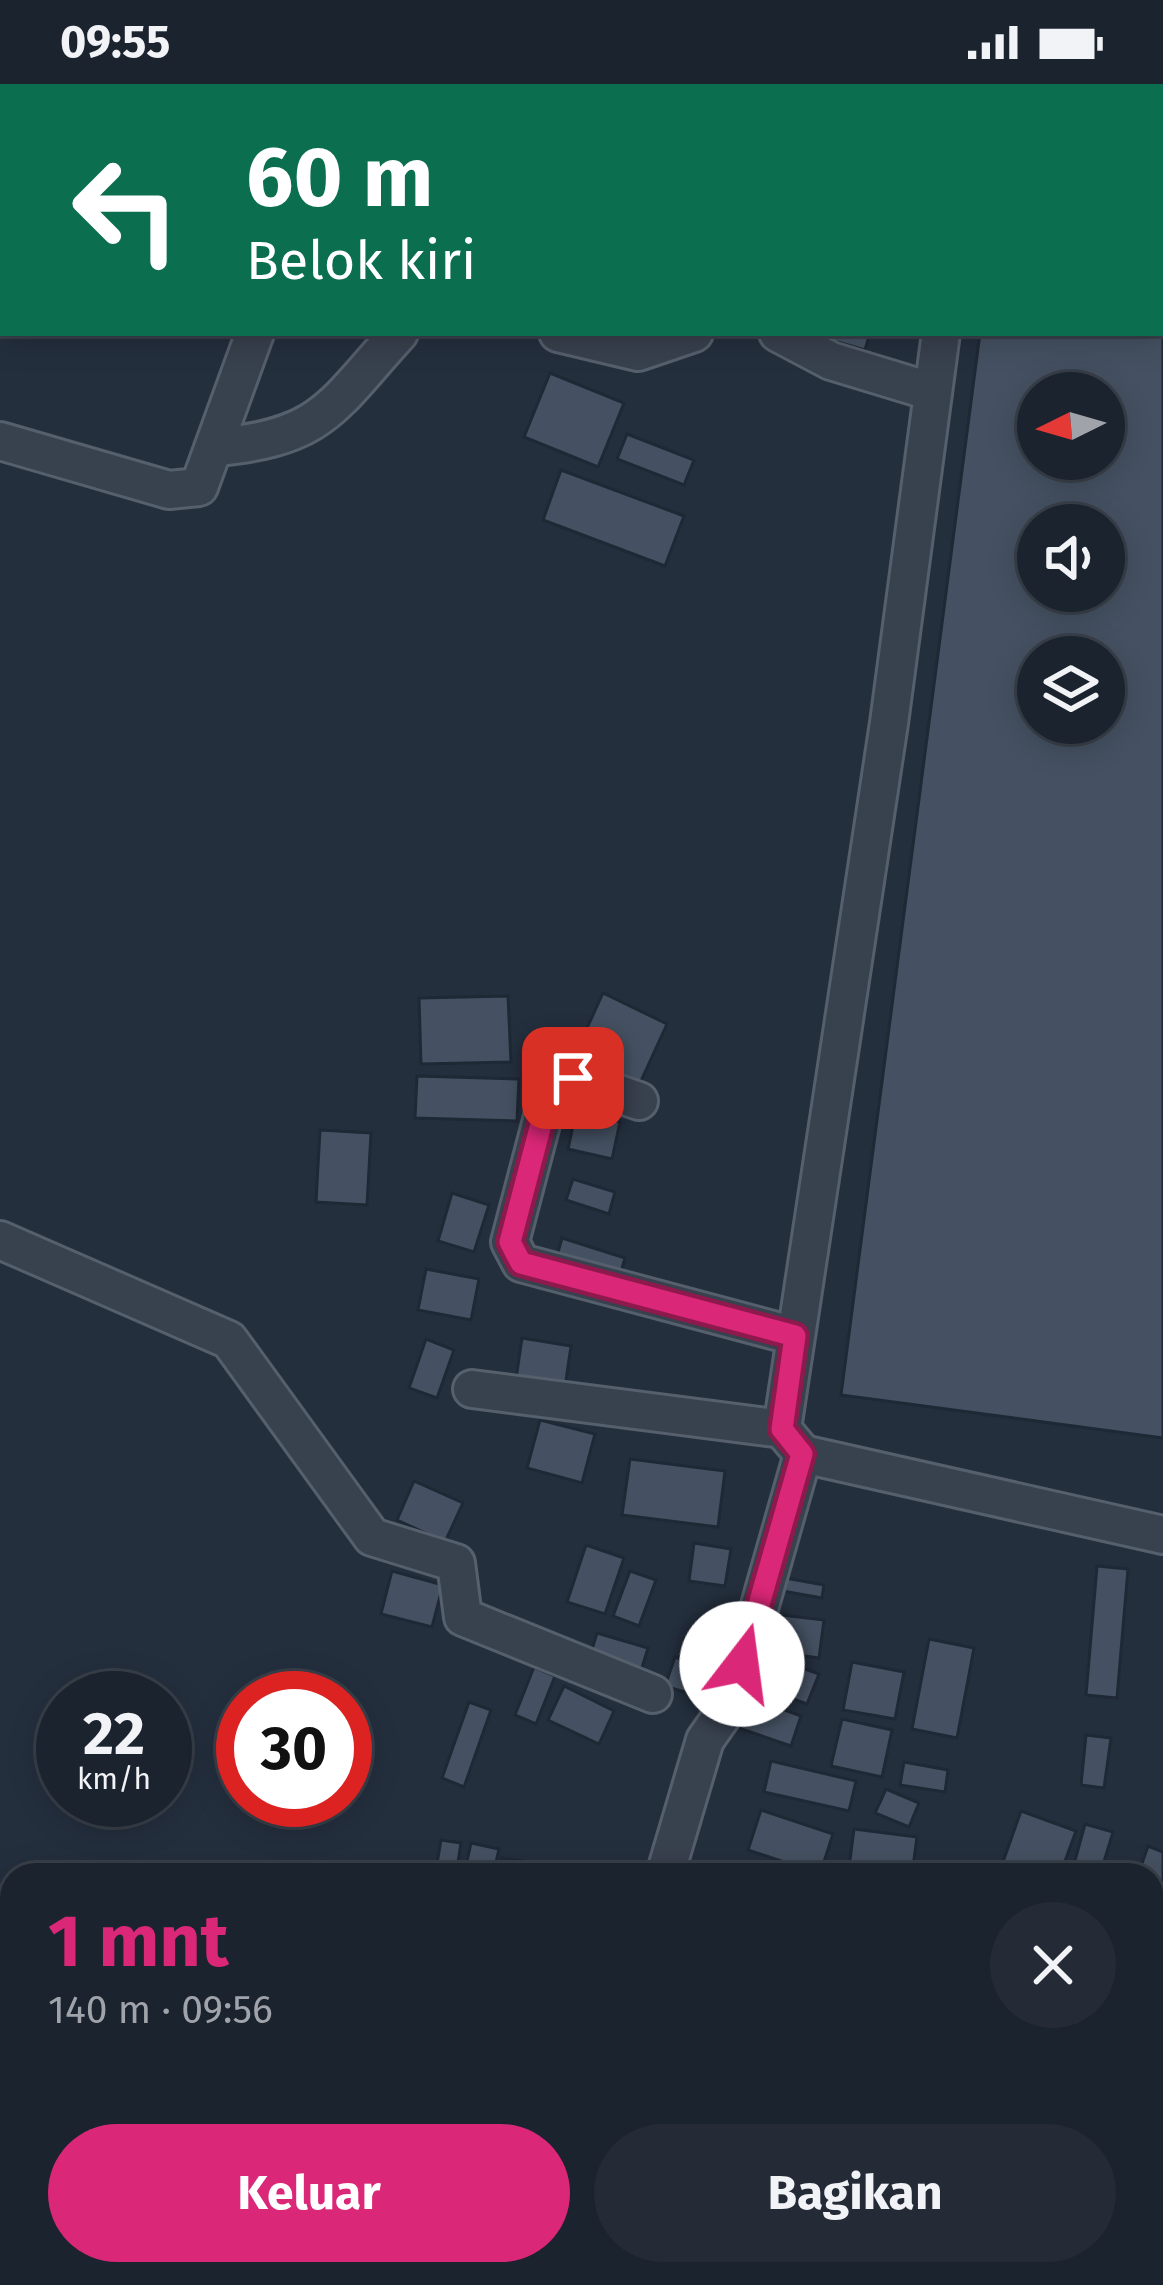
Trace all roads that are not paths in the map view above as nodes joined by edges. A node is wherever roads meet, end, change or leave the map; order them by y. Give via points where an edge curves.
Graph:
1 (254, 336) edge
2 (396, 336) edge
3 (568, 336) edge
4 (685, 336) edge
5 (784, 336) edge
6 (941, 336) edge
7 (933, 392) junction
8 (0, 441) edge
9 (217, 447) junction
10 (639, 1101) dead end
11 (0, 1240) edge
12 (795, 1336) junction
13 (472, 1389) dead end
14 (792, 1442) junction
15 (1163, 1535) edge
16 (653, 1694) dead end
17 (668, 1863) edge

1 - 9 street
2 - 9 street via 315,423 285,437
3 - 4 street via 638,352
5 - 7 street via 831,361
6 - 7 street
7 - 12 street
8 - 9 street via 186,491 199,487
10 - 12 street via 573,1078 550,1090 513,1256
11 - 16 street via 213,1329 250,1362 371,1537 456,1563 463,1617
12 - 14 street
13 - 14 street
14 - 15 street
14 - 17 street via 733,1700 705,1740

